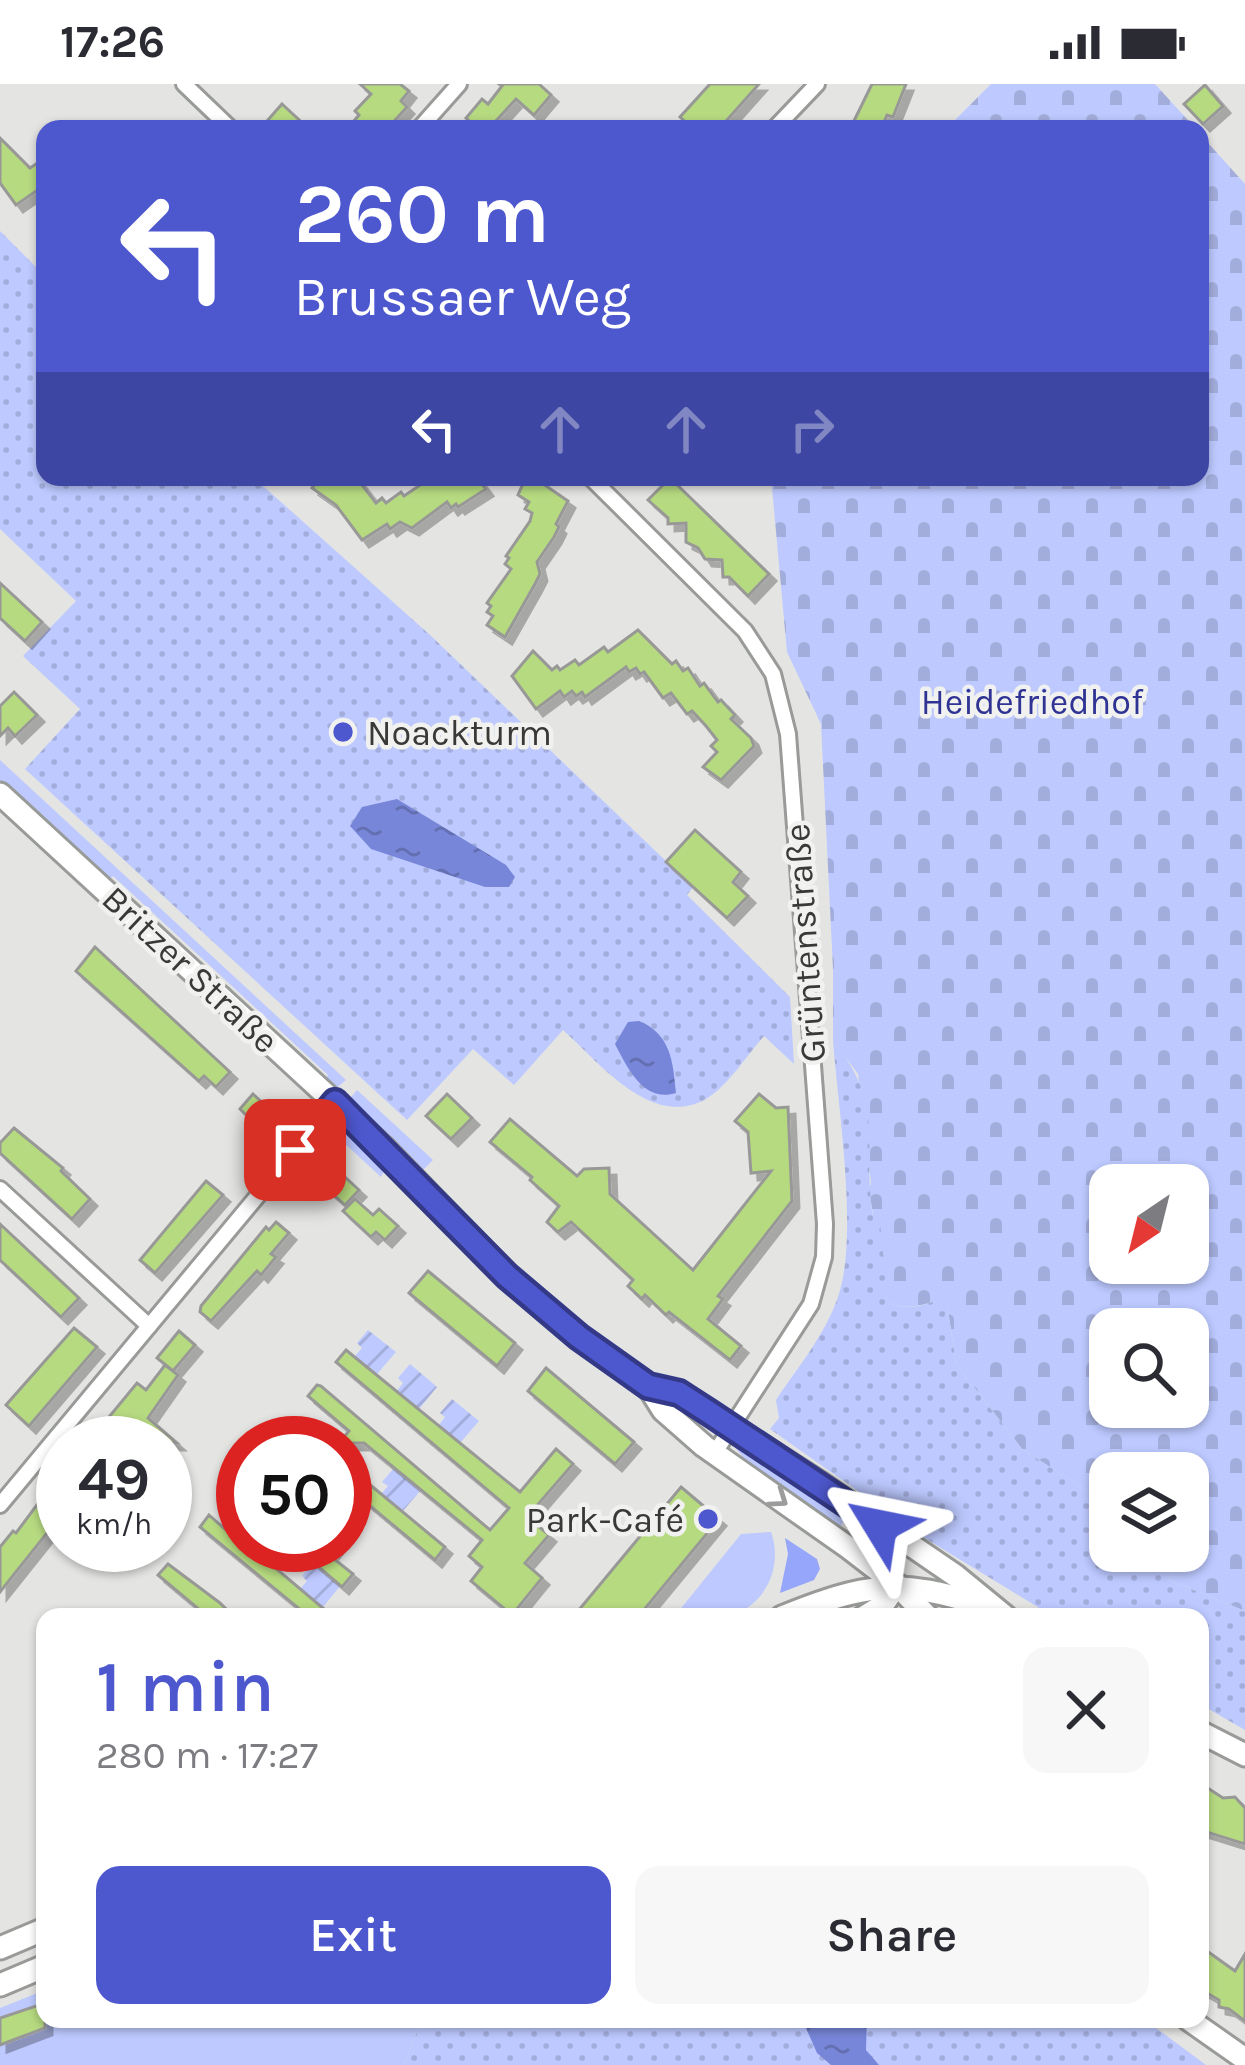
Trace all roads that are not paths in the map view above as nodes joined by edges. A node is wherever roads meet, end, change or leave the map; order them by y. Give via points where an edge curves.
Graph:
1 (184, 84) edge
2 (459, 84) edge
3 (817, 84) edge
4 (221, 120) edge
5 (426, 120) edge
6 (783, 120) edge
7 (599, 486) edge
8 (0, 794) edge
9 (335, 1102) junction
10 (0, 1189) edge
11 (149, 1326) junction
12 (648, 1386) junction
13 (732, 1427) junction
14 (714, 1454) junction
15 (0, 1504) edge
16 (880, 1526) junction
17 (897, 1586) junction
18 (806, 1608) edge
19 (879, 1608) edge
20 (919, 1608) edge
21 (986, 1608) edge
22 (993, 1608) edge
23 (1209, 1737) edge
24 (1245, 1755) edge
25 (36, 1933) edge
26 (0, 1948) edge
27 (36, 1970) edge
28 (0, 1985) edge
29 (1201, 2028) edge
30 (1245, 2059) edge

1 - 4 street
2 - 5 street
3 - 6 street
7 - 13 street, Grüntenstraße via 745,631 773,674 788,734 824,1257 811,1304
8 - 9 main road, Britzer Straße
9 - 11 street
9 - 12 main road, Britzer Straße via 515,1283
10 - 11 street
11 - 15 street
12 - 13 main road, Britzer Straße via 679,1393
12 - 14 main road, Britzer Straße
13 - 14 street, Grüntenstraße
13 - 16 main road, Britzer Straße
14 -> 17 main road, Britzer Straße
16 - 17 main road, Britzer Straße
16 - 22 main road, Britzer Straße
17 - 18 main road
17 - 19 main road
17 - 20 main road, Britzer Straße
17 - 21 main road
23 - 24 main road
25 - 26 main road
27 - 28 main road
29 - 30 main road

